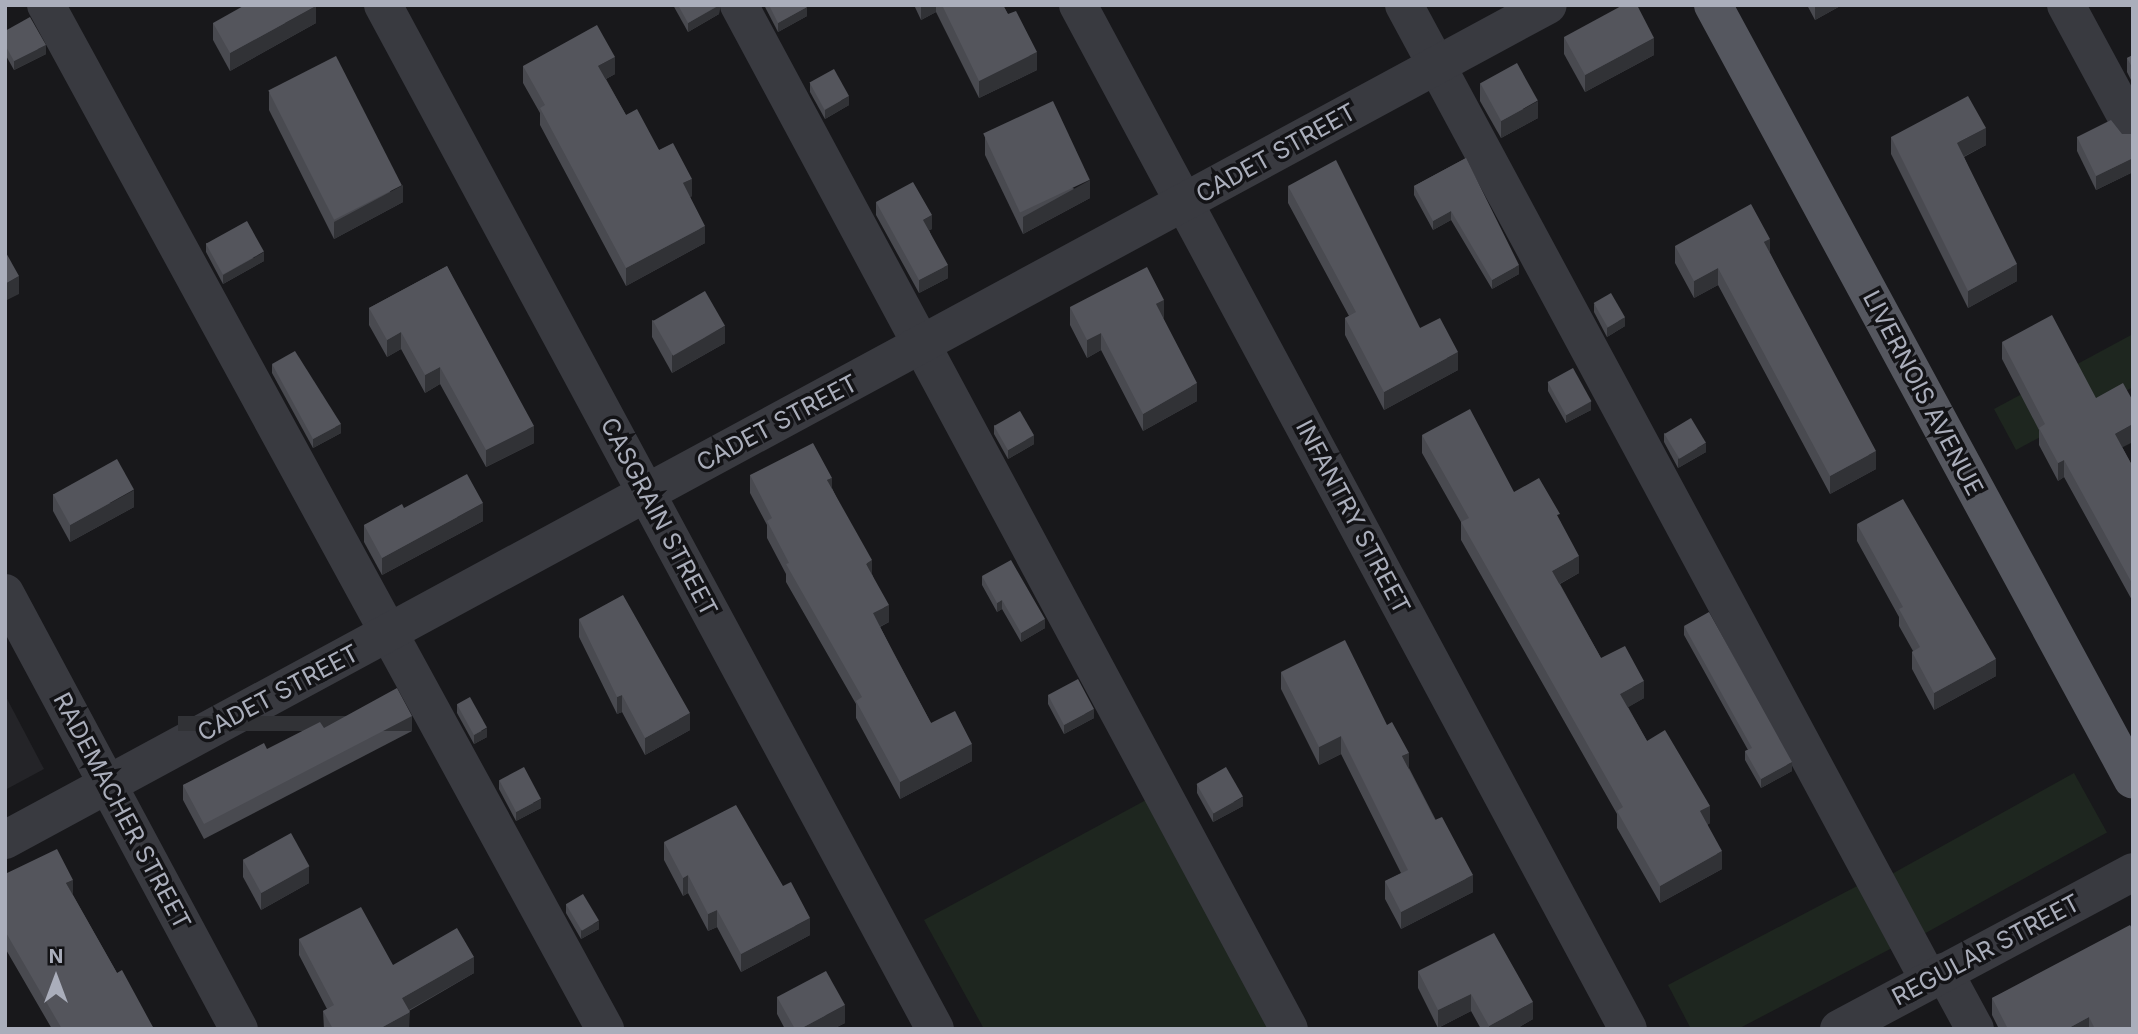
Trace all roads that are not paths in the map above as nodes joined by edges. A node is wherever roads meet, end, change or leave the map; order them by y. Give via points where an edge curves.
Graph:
1 (46, 5) edge
2 (383, 5) edge
3 (739, 5) edge
4 (1078, 5) edge
5 (1404, 5) edge
6 (1548, 5) edge
7 (1713, 5) edge
8 (2066, 5) edge
9 (1436, 66) junction
10 (2133, 129) edge
11 (1185, 203) junction
12 (919, 346) junction
13 (646, 494) junction
14 (5, 593) edge
15 (391, 632) junction
16 (2133, 780) edge
17 (108, 784) junction
18 (5, 840) edge
19 (2133, 872) edge
20 (1937, 976) junction
21 (239, 1029) edge
22 (605, 1029) edge
23 (934, 1029) edge
24 (1289, 1029) edge
25 (1628, 1029) edge
26 (1839, 1029) edge
27 (1975, 1029) edge

1 - 15 street
2 - 13 street, CASGRAIN STREET
3 - 12 street
4 - 11 street, INFANTRY STREET
5 - 9 street
6 - 9 street, CADET STREET
7 - 16 main road, LIVERNOIS AVENUE
8 - 10 street
9 - 11 street, CADET STREET
9 - 20 street
11 - 12 street, CADET STREET
11 - 25 street, INFANTRY STREET
12 - 13 street, CADET STREET
12 - 24 street
13 - 15 street, CADET STREET
13 - 23 street, CASGRAIN STREET
14 - 17 street, RADEMACHER STREET
15 - 17 street, CADET STREET
15 - 22 street
17 - 18 street, CADET STREET
17 - 21 street, RADEMACHER STREET
19 - 20 street, REGULAR STREET
20 - 26 street, REGULAR STREET
20 - 27 street

